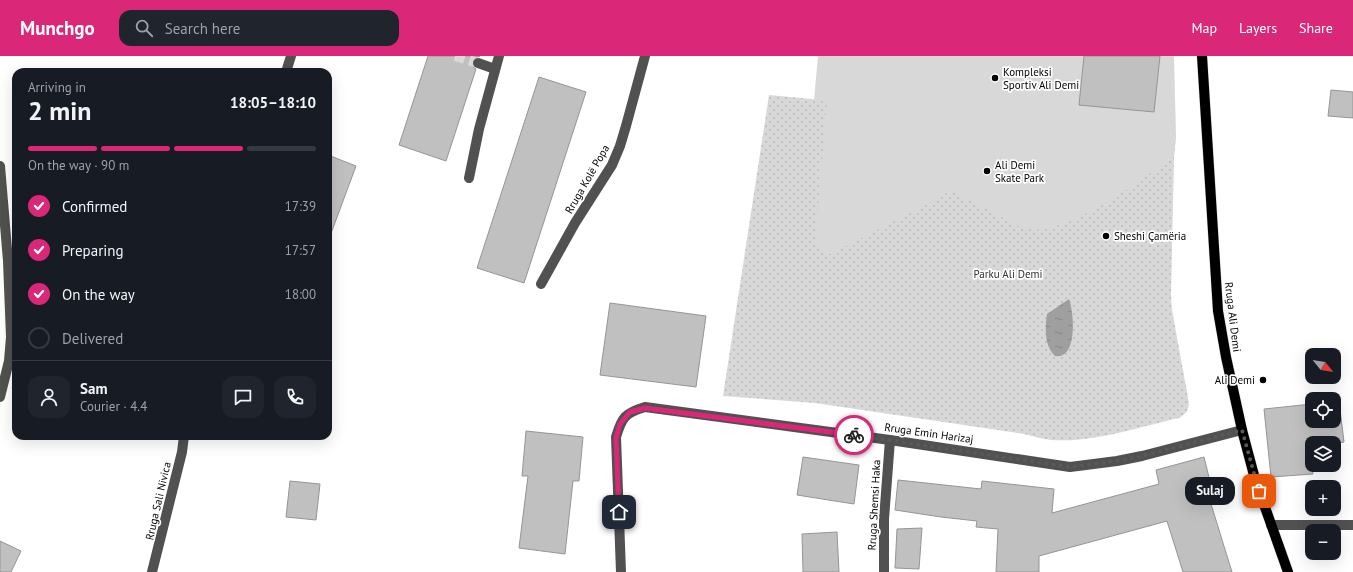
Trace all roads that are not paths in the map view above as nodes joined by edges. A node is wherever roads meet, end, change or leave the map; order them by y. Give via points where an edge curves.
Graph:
1 (291, 56) edge
2 (499, 56) edge
3 (645, 56) edge
4 (1202, 56) edge
5 (478, 63) tunnel mouth
6 (287, 68) edge
7 (495, 69) junction
8 (0, 166) edge
9 (469, 178) dead end
10 (4, 260) edge
11 (542, 284) dead end
12 (12, 303) edge
13 (12, 322) edge
14 (0, 397) edge
15 (1242, 430) junction
16 (184, 440) edge
17 (890, 440) junction
18 (1271, 525) junction
19 (1353, 525) edge
20 (152, 572) edge
21 (621, 572) edge
22 (884, 572) edge
23 (1288, 572) edge

1 - 6 street
2 - 7 street
3 - 11 street, Rruga Kolë Popa via 620,146 612,165 575,223
4 - 15 main road, Rruga Ali Demi via 1218,311
5 - 7 street
7 - 9 street
8 - 10 street
10 - 12 street
13 - 14 street via 9,361
15 - 17 street, Rruga Emin Harizaj via 1142,456 1070,467
15 - 18 main road, Rruga Ali Demi
16 - 20 street, Rruga Sali Nivica
17 - 21 street, Rruga Emin Harizaj via 645,408 630,412 620,424 616,438
17 - 22 street, Rruga Shemsi Haka via 884,519
18 - 19 street
18 - 23 main road, Rruga Ali Demi

